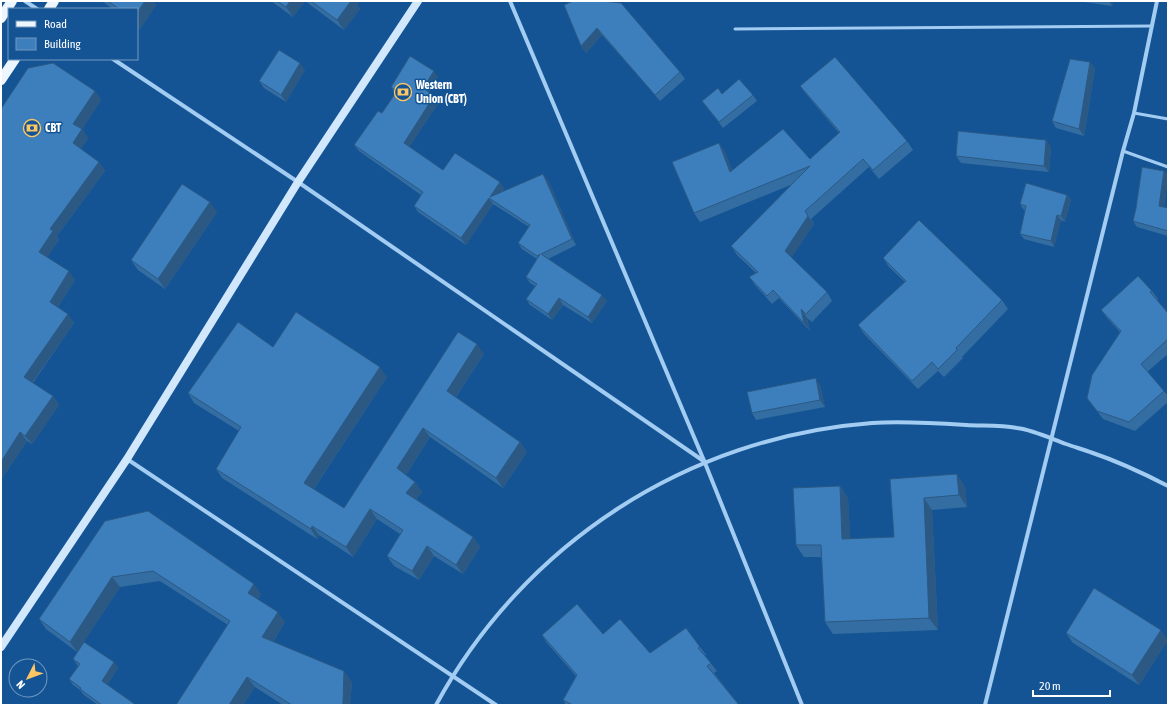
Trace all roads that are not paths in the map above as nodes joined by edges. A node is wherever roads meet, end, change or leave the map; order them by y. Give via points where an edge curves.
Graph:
1 (12, 1) edge
2 (25, 1) edge
3 (418, 1) edge
4 (510, 1) edge
5 (1157, 1) edge
6 (36, 8) edge
7 (1, 18) edge
8 (1152, 26) junction
9 (735, 29) dead end
10 (14, 60) edge
11 (115, 60) edge
12 (1, 80) edge
13 (1134, 113) junction
14 (1168, 119) edge
15 (1123, 151) junction
16 (1168, 167) edge
17 (298, 182) junction
18 (1052, 439) junction
19 (127, 459) junction
20 (705, 463) junction
21 (1168, 486) edge
22 (1, 647) edge
23 (452, 676) junction
24 (436, 705) edge
25 (496, 705) edge
26 (802, 705) edge
27 (986, 705) edge

1 - 7 main road
2 - 6 street
3 - 17 street
4 - 20 street
5 - 8 street
8 - 9 lane
8 - 13 street
10 - 12 main road
11 - 17 street
13 - 14 lane
13 - 15 street
15 - 16 lane
15 - 18 street
17 - 19 street
17 - 20 street
18 - 20 street via 1019,428 988,425 872,423 815,430 778,438
18 - 21 street via 1114,461
18 - 27 street
19 - 22 street
19 - 23 street
20 - 23 street via 640,494 567,545 515,594 480,636
20 - 26 street
23 - 24 street
23 - 25 street

